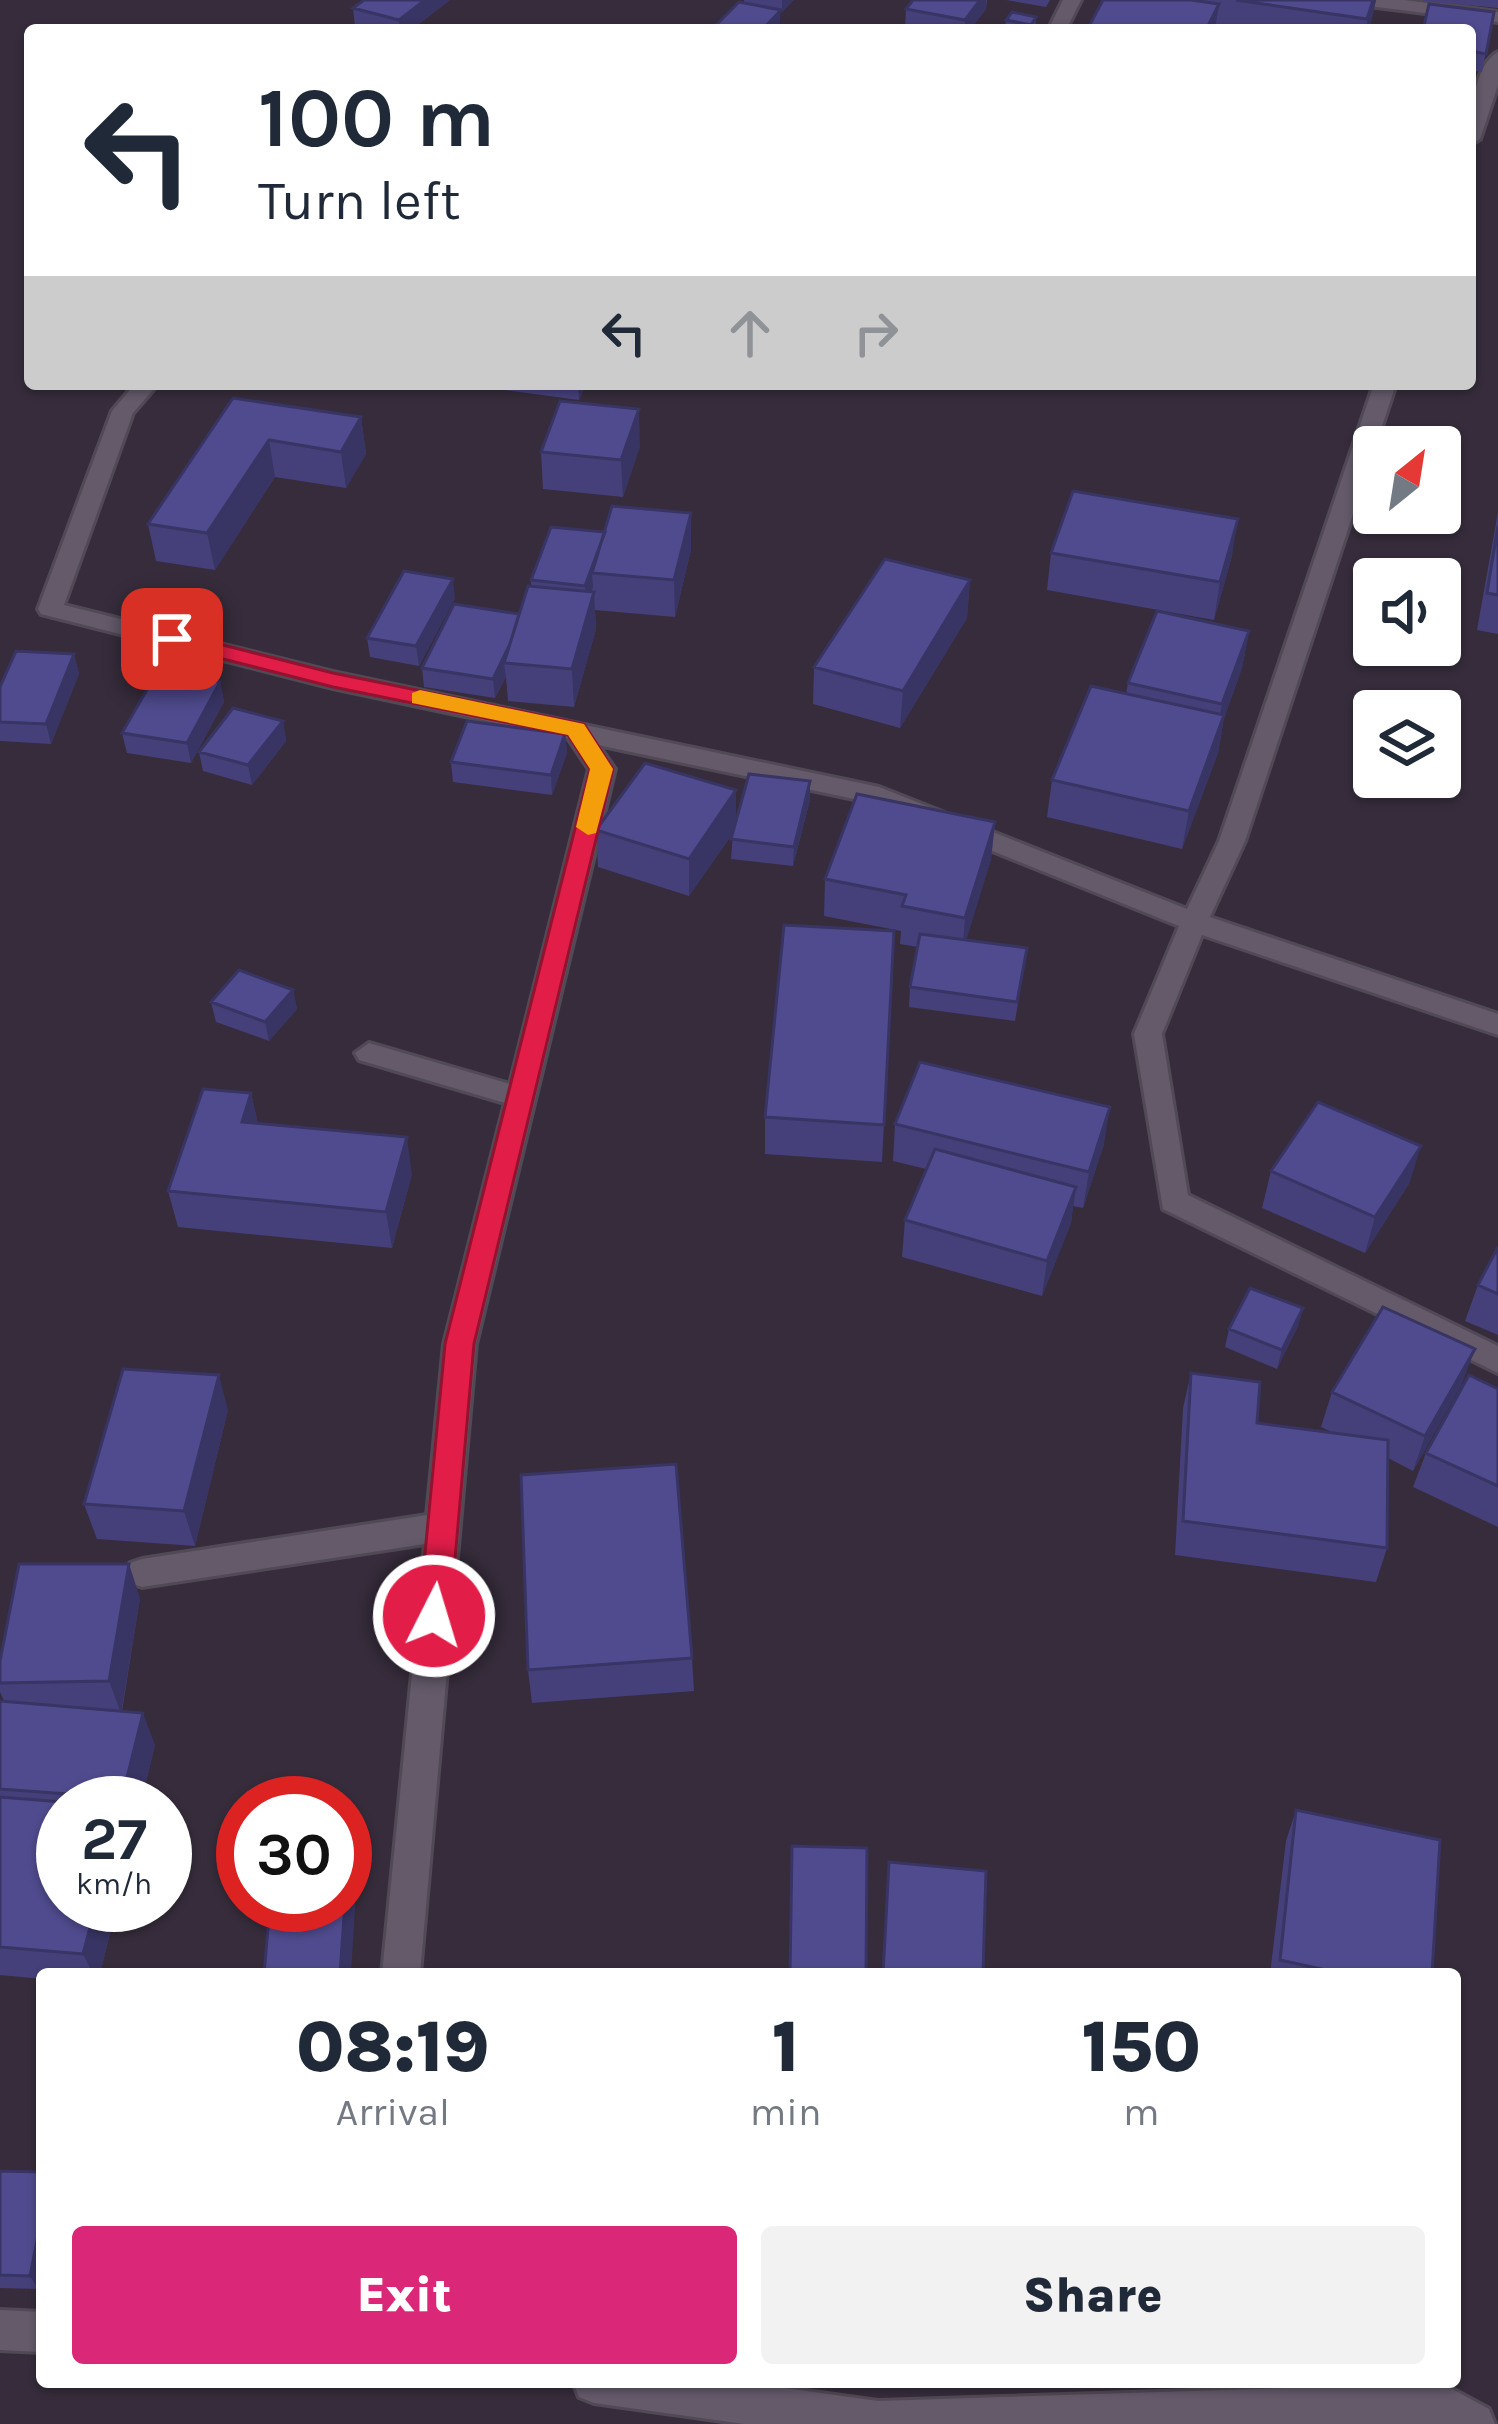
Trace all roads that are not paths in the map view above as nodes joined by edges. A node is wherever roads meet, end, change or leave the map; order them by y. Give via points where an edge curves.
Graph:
1 (1360, 0) edge
2 (1498, 17) edge
3 (1498, 58) edge
4 (1476, 122) edge
5 (142, 390) edge
6 (1383, 390) edge
7 (575, 729) junction
8 (1194, 922) junction
9 (1498, 1025) edge
10 (369, 1053) dead end
11 (523, 1098) junction
12 (1498, 1360) edge
13 (443, 1527) junction
14 (142, 1573) dead end
15 (402, 1968) edge
16 (0, 2330) edge
17 (36, 2332) edge
18 (637, 2388) edge
19 (1474, 2424) edge

1 - 2 street
3 - 4 street
5 - 7 street via 123,411 50,609 333,680
6 - 8 street via 1232,841
7 - 8 street via 879,796
7 - 11 street via 602,769
8 - 9 street
8 - 12 street via 1148,1034 1174,1201
10 - 11 street
11 - 13 street via 460,1344
13 - 14 street
13 - 15 street
16 - 17 street
18 - 19 street via 878,2422 1441,2404

